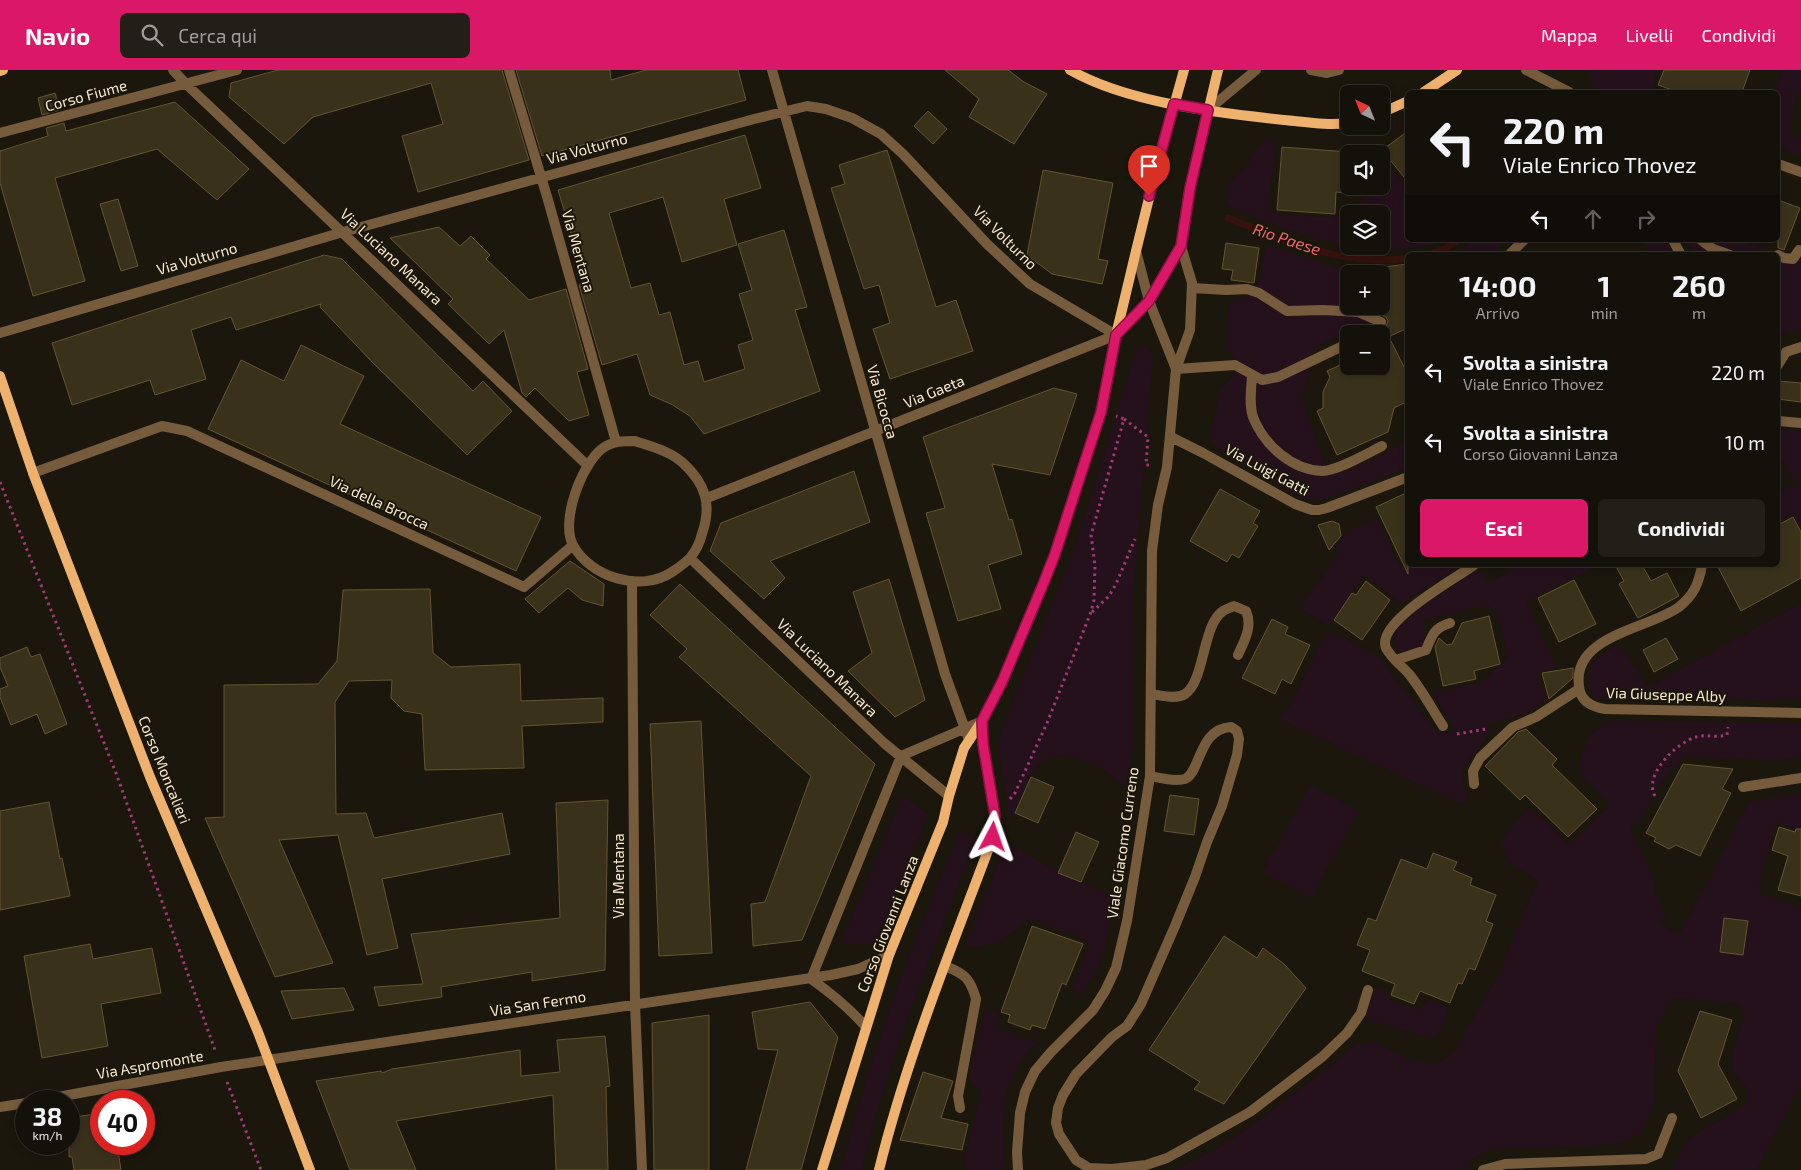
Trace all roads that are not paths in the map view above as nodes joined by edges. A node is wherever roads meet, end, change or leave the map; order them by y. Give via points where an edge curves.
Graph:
1 (173, 70) edge
2 (237, 70) edge
3 (509, 70) edge
4 (772, 70) edge
5 (1070, 70) edge
6 (1184, 70) edge
7 (1218, 70) edge
8 (1256, 70) edge
9 (1311, 70) edge
10 (1339, 70) edge
11 (1457, 70) edge
12 (1526, 70) edge
13 (186, 84) junction
14 (1427, 90) edge
15 (1565, 90) edge
16 (1405, 102) edge
17 (1174, 104) junction
18 (1390, 109) edge
19 (1208, 110) junction
20 (784, 112) junction
21 (1340, 123) edge
22 (0, 133) edge
23 (1780, 165) edge
24 (1801, 172) edge
25 (542, 177) junction
26 (343, 232) junction
27 (1522, 242) edge
28 (1704, 242) edge
29 (1181, 246) junction
30 (1800, 250) dead end
31 (1136, 251) junction
32 (1512, 252) edge
33 (1722, 252) edge
34 (1780, 256) edge
35 (1192, 288) junction
36 (1149, 301) junction
37 (1380, 325) edge
38 (0, 333) edge
39 (1116, 335) junction
40 (1340, 347) edge
41 (1801, 348) edge
42 (1780, 362) edge
43 (1176, 368) junction
44 (0, 376) edge
45 (1252, 376) junction
46 (1780, 421) edge
47 (1801, 423) edge
48 (875, 432) junction
49 (1171, 437) junction
50 (616, 442) junction
51 (1382, 446) dead end
52 (588, 466) junction
53 (33, 473) junction
54 (1405, 477) edge
55 (707, 498) junction
56 (573, 545) junction
57 (690, 558) junction
58 (1471, 567) edge
59 (1702, 567) edge
60 (632, 581) junction
61 (1450, 622) dead end
62 (1238, 655) dead end
63 (1396, 660) junction
64 (1579, 690) junction
65 (1151, 694) junction
66 (1801, 713) edge
67 (982, 721) junction
68 (1442, 726) dead end
69 (965, 729) junction
70 (969, 740) junction
71 (901, 756) junction
72 (1150, 776) junction
73 (1801, 778) edge
74 (1474, 784) dead end
75 (1743, 787) dead end
76 (949, 796) junction
77 (889, 955) junction
78 (945, 966) junction
79 (811, 978) junction
80 (1368, 990) dead end
81 (635, 1004) junction
82 (866, 1028) junction
83 (269, 1060) junction
84 (80, 1093) edge
85 (15, 1105) edge
86 (0, 1107) edge
87 (960, 1108) dead end
88 (1672, 1118) dead end
89 (1076, 1160) junction
90 (310, 1170) edge
91 (642, 1170) edge
92 (822, 1170) edge
93 (879, 1170) edge
94 (1018, 1170) edge
95 (1081, 1170) edge
96 (1483, 1170) edge

1 - 13 street, Via Luciano Manara
2 - 13 street, Corso Fiume
3 - 25 street, Via Mentana
4 - 20 street, Via Bicocca
5 - 17 street via 1113,90
6 - 17 street, Corso Giovanni Lanza
7 - 19 street
8 - 19 street
9 - 10 street via 1327,73
11 - 14 street
12 - 15 street
13 - 22 street, Corso Fiume
13 - 26 street, Via Luciano Manara
16 - 18 street
17 - 19 street
17 - 31 street, Corso Giovanni Lanza
19 - 21 street via 1260,118
19 - 29 street
20 - 25 street, Via Volturno
20 - 39 street, Via Volturno via 807,106 826,109 852,118 881,134 1030,284
20 - 48 street, Via Bicocca
23 - 24 street
25 - 26 street, Via Volturno
25 - 50 street, Via Mentana
26 - 38 street, Via Volturno
26 - 52 street, Via Luciano Manara
27 - 32 street
28 - 33 street
29 - 35 street, Viale Giacomo Curreno
29 - 36 street
30 - 34 street via 1793,259
31 - 36 street, Viale Giacomo Curreno
31 - 39 street, Corso Giovanni Lanza
35 - 37 street via 1247,290 1259,293 1287,311 1358,312 1381,322
35 - 43 street, Viale Giacomo Curreno via 1190,330
36 - 39 street
36 - 43 street, Viale Giacomo Curreno
39 - 48 street, Via Gaeta
39 - 67 street, Corso Giovanni Lanza via 1101,412 1044,582
40 - 45 street via 1278,377 1262,380
41 - 42 street via 1786,352
43 - 45 street via 1235,365
43 - 49 street, Viale Giacomo Curreno
44 - 53 street, Corso Moncalieri
45 - 51 street via 1253,416 1263,436 1284,458 1300,466 1323,471
46 - 47 street
48 - 55 street, Via Gaeta
48 - 69 street, Via Bicocca via 945,674
49 - 54 street, Via Luigi Gatti via 1312,510 1327,508
49 - 65 street, Viale Giacomo Curreno via 1152,551
50 - 52 street via 604,447
50 - 55 street via 635,441 668,452 698,479
52 - 56 street via 570,510 568,530
53 - 56 street, Via della Brocca via 162,426 187,431 524,586
53 - 83 street, Corso Moncalieri via 150,777
55 - 57 street via 707,520
56 - 60 street via 586,561 609,576
57 - 60 street via 670,573 653,580
57 - 71 street, Via Luciano Manara
58 - 63 street via 1399,617 1386,638 1386,647
59 - 64 street via 1698,586 1678,608 1618,634 1584,659 1579,669
60 - 81 street, Via Mentana
61 - 63 street via 1432,634 1426,650
62 - 65 street via 1249,629 1249,619 1246,611 1234,606 1222,612 1213,624 1193,684 1184,694 1171,697
63 - 68 street
64 - 66 street, Via Giuseppe Alby via 1588,703 1605,709
64 - 74 street via 1536,717 1513,727 1480,758 1473,772
65 - 72 street, Viale Giacomo Curreno
67 - 69 street
67 - 70 street, Corso Giovanni Lanza
67 - 78 street via 995,816 993,837
69 - 70 street, Via Bicocca
69 - 71 street
70 - 76 street, Corso Giovanni Lanza
71 - 76 street, Via Luciano Manara
71 - 79 street
72 - 89 street via 1184,779 1192,773 1199,753 1213,734 1223,727 1237,731 1237,756 1222,806 1141,1004 1127,1026 1076,1074 1062,1095 1056,1123 1059,1134
72 - 94 street, Viale Giacomo Curreno via 1127,921 1116,968 1093,1010 1035,1071 1020,1113 1016,1152
73 - 75 street
76 - 77 street, Corso Giovanni Lanza via 943,822
77 - 79 street, Via San Fermo via 858,968
77 - 82 street, Corso Giovanni Lanza
78 - 87 street via 964,974 976,999 958,1096
78 - 93 street via 892,1118
79 - 81 street, Via San Fermo
79 - 82 street
80 - 89 street via 1361,1012 1347,1033 1322,1057 1250,1112 1167,1158 1146,1165 1089,1168
81 - 83 street, Via San Fermo
81 - 91 street, Via Mentana
82 - 92 street, Corso Giovanni Lanza
83 - 84 street, Via Aspromonte
83 - 90 street, Corso Moncalieri
85 - 86 street
88 - 96 street via 1658,1154 1646,1159 1505,1164
89 - 95 street

